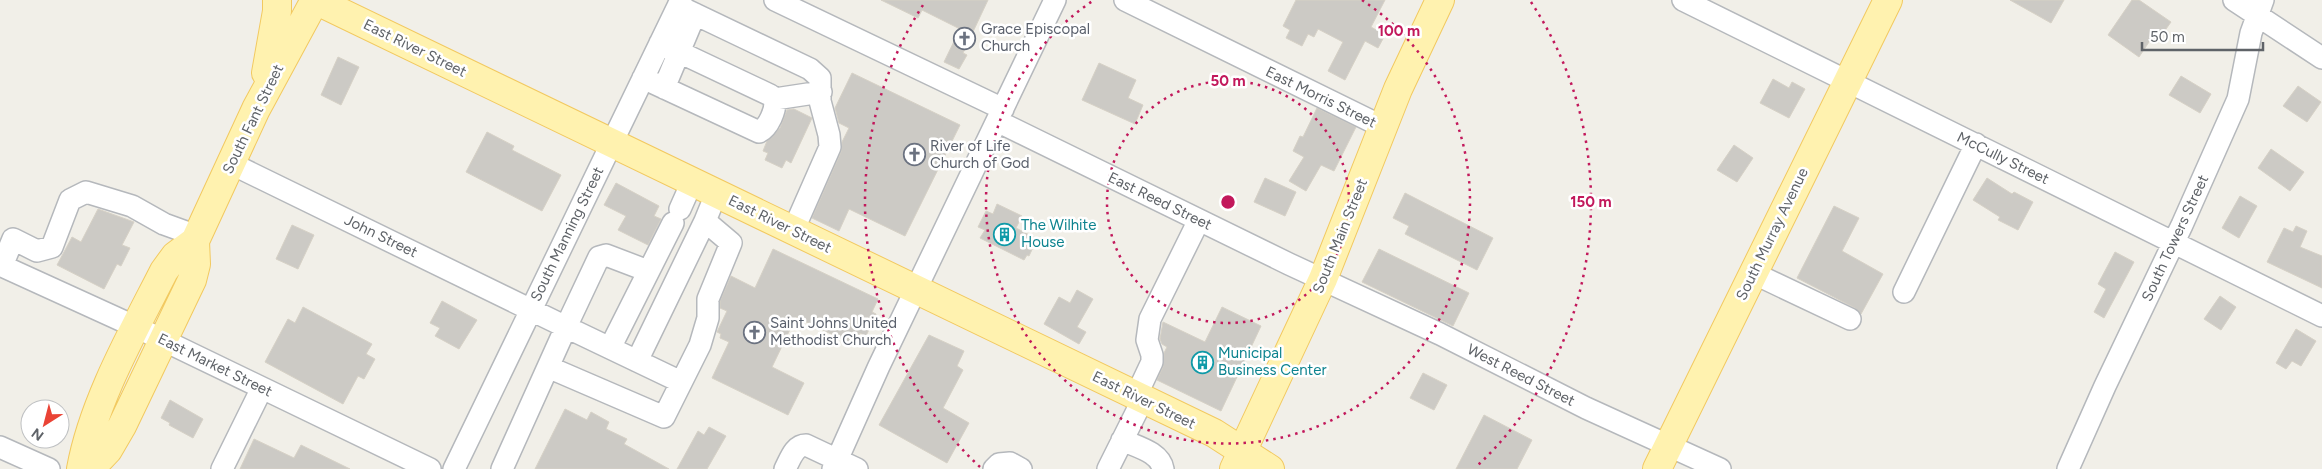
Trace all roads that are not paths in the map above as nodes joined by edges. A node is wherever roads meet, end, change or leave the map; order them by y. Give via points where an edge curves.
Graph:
1 (277, 0) edge
2 (315, 0) edge
3 (775, 0) edge
4 (1055, 0) edge
5 (1125, 0) edge
6 (1440, 0) edge
7 (1683, 0) edge
8 (2234, 0) edge
9 (1886, 1) edge
10 (684, 7) edge
11 (2260, 8) edge
12 (660, 43) junction
13 (679, 52) junction
14 (2322, 58) edge
15 (643, 78) junction
16 (1848, 81) junction
17 (664, 88) junction
18 (821, 92) junction
19 (775, 99) junction
20 (256, 109) junction
21 (1000, 115) junction
22 (1383, 127) junction
23 (612, 144) junction
24 (1976, 144) junction
25 (232, 164) junction
26 (692, 182) junction
27 (716, 194) junction
28 (1199, 220) junction
29 (705, 221) junction
30 (793, 231) junction
31 (196, 238) junction
32 (2174, 242) junction
33 (1, 265) edge
34 (648, 271) junction
35 (1753, 273) junction
36 (1323, 279) junction
37 (916, 290) junction
38 (1904, 292) dead end
39 (530, 308) junction
40 (2322, 316) edge
41 (1850, 319) dead end
42 (136, 327) junction
43 (566, 327) junction
44 (163, 340) junction
45 (610, 348) junction
46 (637, 361) junction
47 (548, 367) junction
48 (681, 382) junction
49 (262, 388) junction
50 (1139, 397) junction
51 (1122, 440) junction
52 (0, 447) edge
53 (1662, 458) edge
54 (1238, 460) edge
55 (835, 464) edge
56 (1713, 468) edge
57 (2073, 468) edge
58 (49, 469) edge
59 (81, 469) edge
60 (90, 469) edge
61 (222, 469) edge
62 (430, 469) edge
63 (454, 469) edge
64 (502, 469) edge
65 (785, 469) edge
66 (857, 469) edge
67 (994, 469) edge
68 (1021, 469) edge
69 (1108, 469) edge
70 (1163, 469) edge
71 (1270, 469) edge

1 - 20 main road via 272,43
2 - 20 main road, South Fant Street
2 - 23 main road, East River Street
3 - 21 street, East Reed Street
4 - 21 street
5 - 22 street, East Morris Street
6 - 22 main road, South Main Street
7 - 16 street, McCully Street
8 - 11 street
9 - 16 main road, South Murray Avenue
10 - 12 street, South Manning Street
10 - 13 street
10 - 18 street via 810,69 820,78
11 - 14 street
11 - 32 street, South Towers Street via 2251,33 2238,98
12 - 13 street
12 - 15 street, South Manning Street
13 - 17 street
13 - 19 street
15 - 17 street
15 - 23 street, South Manning Street
16 - 24 street, McCully Street
16 - 35 main road, South Murray Avenue
17 - 19 street via 759,132 764,130 776,106
18 - 19 street
18 - 30 street via 830,147
20 - 25 main road, South Fant Street
21 - 28 street, East Reed Street
21 - 37 street
22 - 36 main road, South Main Street
23 - 26 main road, East River Street
23 - 39 street, South Manning Street
24 - 32 street, McCully Street
24 - 38 street
25 - 31 main road, South Fant Street
25 - 39 street, John Street
26 - 27 main road, East River Street
26 - 34 street
27 - 29 street
27 - 30 main road, East River Street
28 - 36 street, East Reed Street
28 - 50 street via 1150,319 1147,340 1152,362
29 - 46 street
29 - 48 street via 731,243 708,299 708,318 700,344
30 - 37 main road, East River Street
31 - 33 street via 132,206 86,192 70,200 52,247 38,251 13,240
31 - 42 main road, South Fant Street via 175,256 164,271
31 - 44 main road, South Fant Street via 192,280
32 - 40 street, McCully Street
32 - 57 street, South Towers Street via 2104,386
33 - 42 street, East Market Street
34 - 43 street via 606,255 599,258
34 - 45 street
35 - 41 street
35 - 53 main road, South Murray Avenue
36 - 53 street, West Reed Street
36 - 54 main road, South Main Street
37 - 50 main road, East River Street
37 - 55 street
39 - 43 street, John Street
39 - 63 street, South Manning Street
42 - 44 street, East Market Street
42 - 59 main road, South Fant Street via 96,414
43 - 45 street, John Street
43 - 47 street
44 - 49 street, East Market Street
44 - 60 main road, South Fant Street via 122,426 108,450
45 - 46 street, John Street
46 - 48 street, John Street
47 - 48 street via 664,417
47 - 64 street
49 - 61 street
49 - 62 street, East Market Street
50 - 51 street
50 - 54 main road, East River Street via 1214,433
51 - 69 street
51 - 70 street via 1152,453 1162,462
52 - 58 street
53 - 56 street, West Reed Street
54 - 71 main road, East River Street
55 - 65 street via 801,445
55 - 66 street
67 - 68 street via 999,464 1010,463

